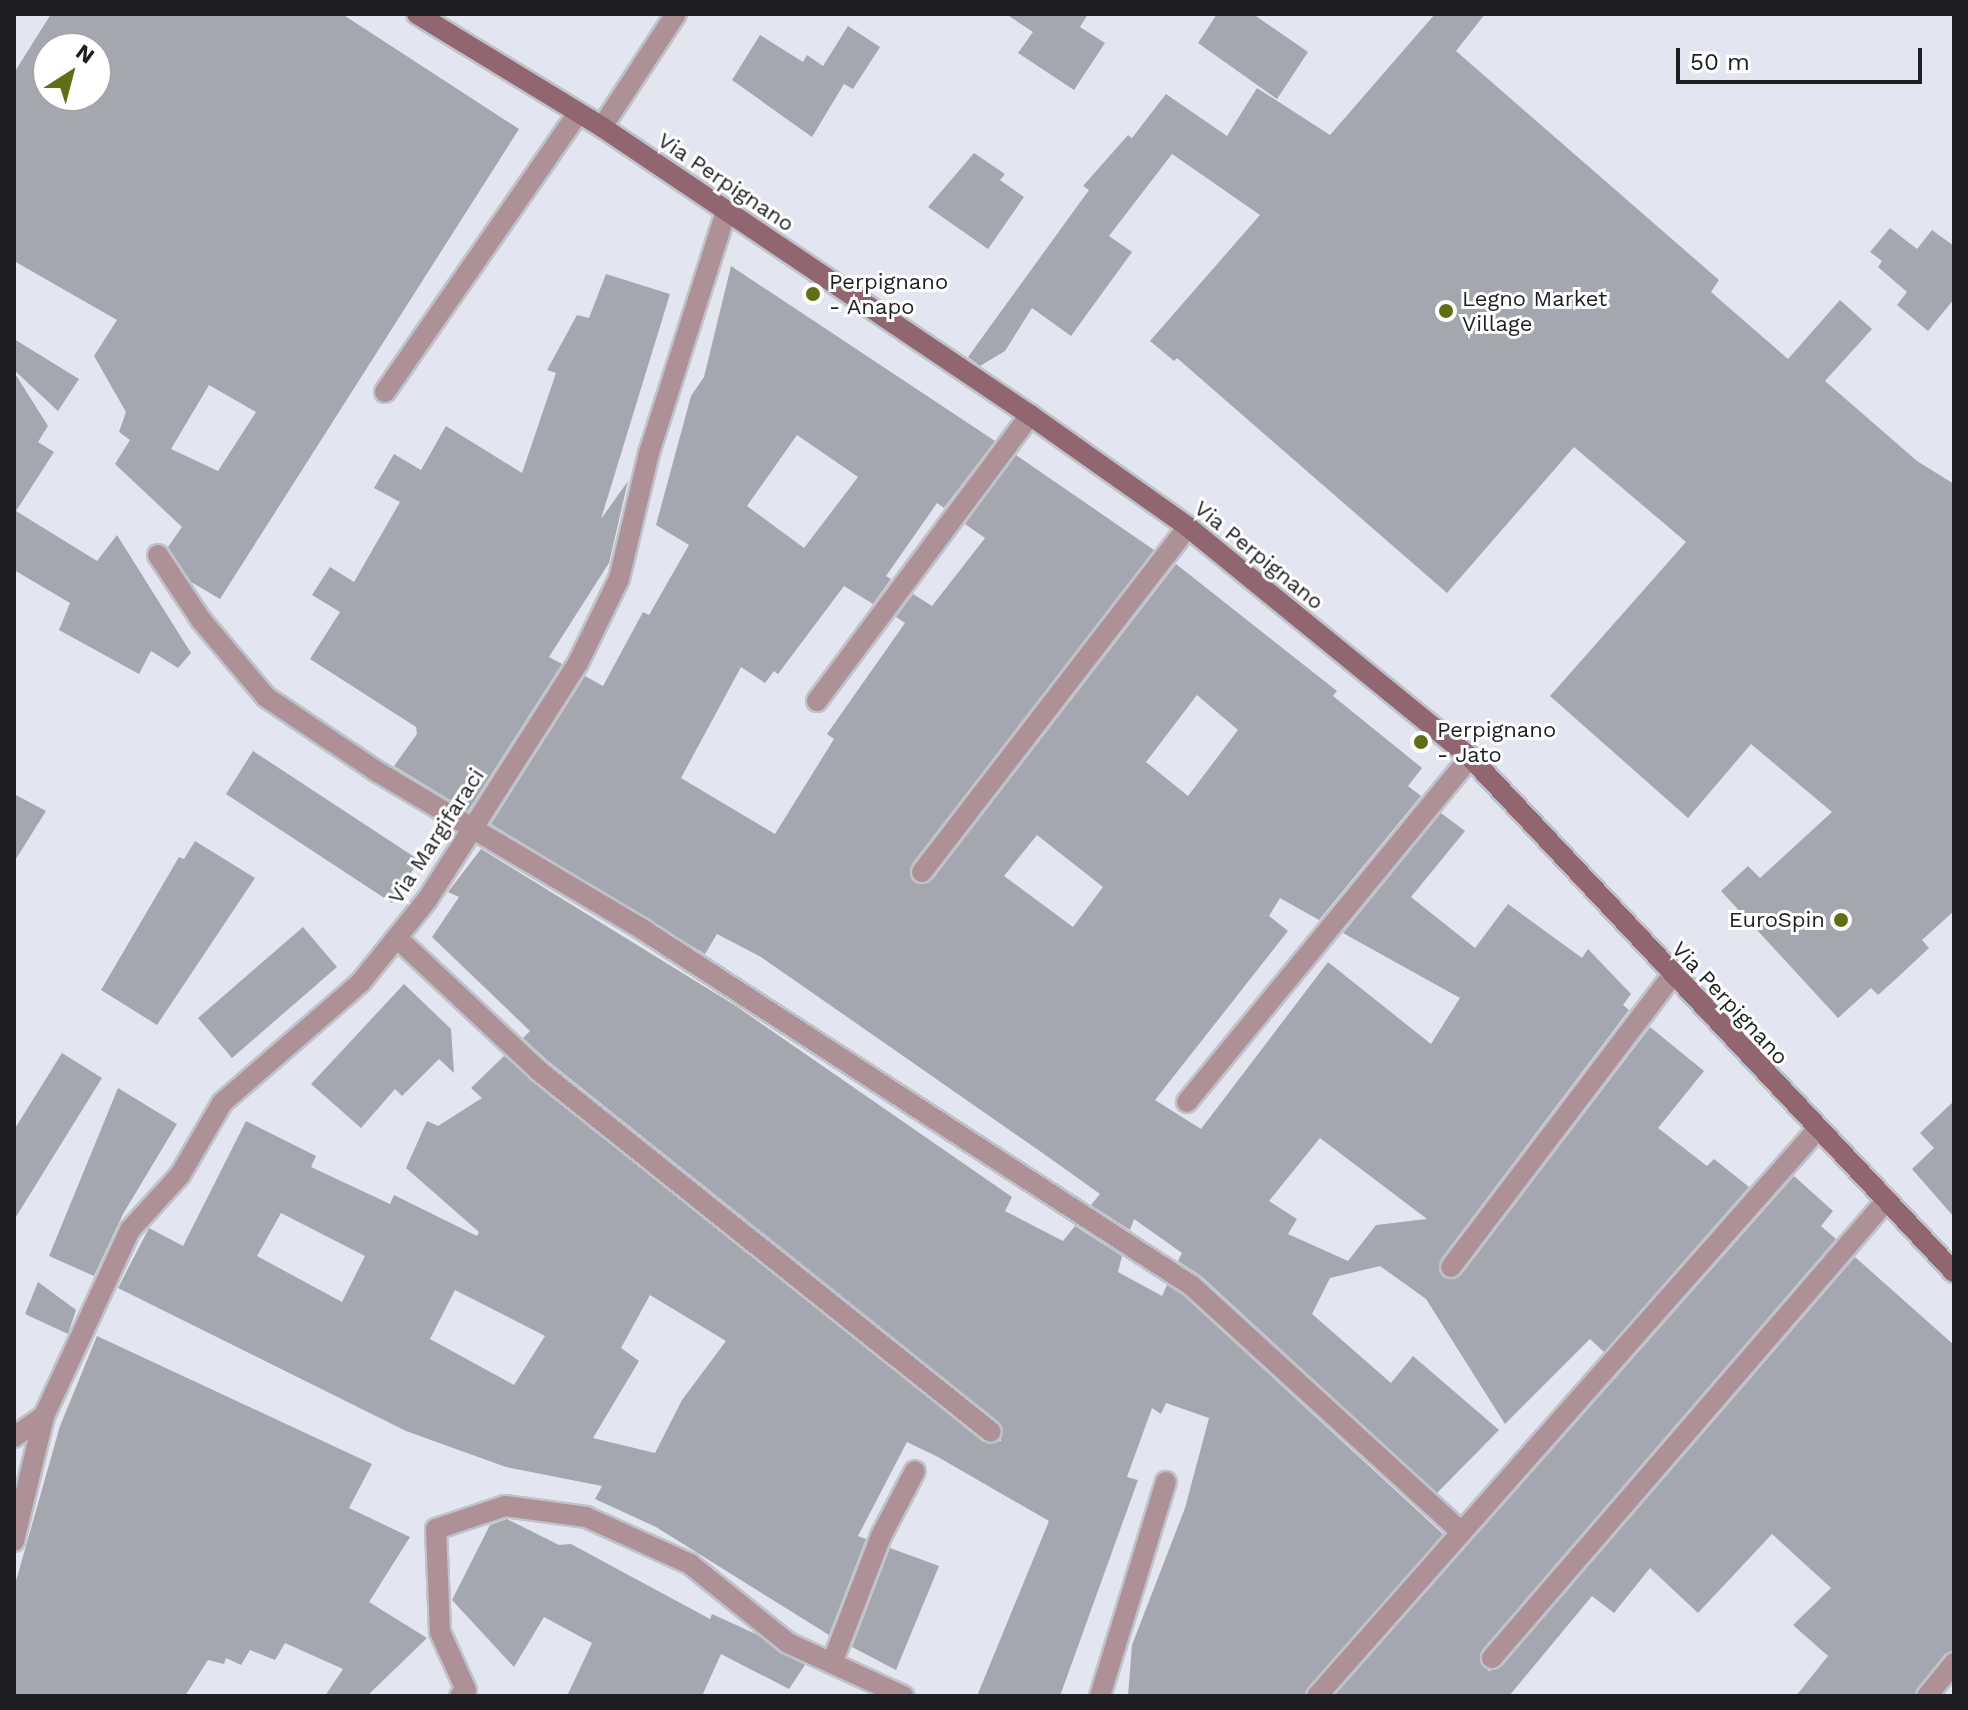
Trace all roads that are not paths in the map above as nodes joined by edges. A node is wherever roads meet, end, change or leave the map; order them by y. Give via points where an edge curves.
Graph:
1 (417, 14) edge
2 (676, 14) edge
3 (578, 113) junction
4 (602, 127) junction
5 (726, 211) junction
6 (385, 392) dead end
7 (1030, 415) junction
8 (1188, 527) junction
9 (158, 555) dead end
10 (817, 701) dead end
11 (1470, 757) junction
12 (472, 829) junction
13 (922, 872) dead end
14 (397, 938) junction
15 (1672, 976) junction
16 (1187, 1102) dead end
17 (1816, 1131) junction
18 (1885, 1202) junction
19 (1451, 1267) dead end
20 (1954, 1272) edge
21 (44, 1416) junction
22 (991, 1432) dead end
23 (14, 1437) edge
24 (915, 1471) dead end
25 (1166, 1482) dead end
26 (1461, 1532) junction
27 (14, 1541) edge
28 (1492, 1658) dead end
29 (832, 1663) junction
30 (1954, 1663) edge
31 (460, 1696) edge
32 (903, 1696) edge
33 (1100, 1696) edge
34 (1317, 1696) edge
35 (1927, 1696) edge

1 - 3 street, Via Perpignano
2 - 4 street
3 - 4 street, Via Perpignano
3 - 6 street
4 - 5 street, Via Perpignano
5 - 7 street, Via Perpignano
5 - 12 street, Via Margifaraci via 649,453 619,579 578,663
7 - 8 street, Via Perpignano
7 - 10 street
8 - 11 street, Via Perpignano
8 - 13 street
9 - 12 street via 201,620 266,697
11 - 15 street, Via Perpignano
11 - 16 street
12 - 14 street, Via Margifaraci
12 - 26 street via 645,931 1192,1286
14 - 21 street, Via Margifaraci via 361,982 222,1103 180,1175 130,1230
14 - 22 street via 539,1071
15 - 17 street, Via Perpignano
15 - 19 street
17 - 18 street, Via Perpignano
17 - 26 street
18 - 20 street, Via Perpignano
18 - 28 street
21 - 23 street
21 - 27 street, Via Margifaraci
24 - 29 street via 881,1536
25 - 33 street
26 - 34 street
29 - 31 street via 788,1643 690,1564 586,1517 505,1506 436,1529 440,1632 466,1690
29 - 32 street
30 - 35 street

